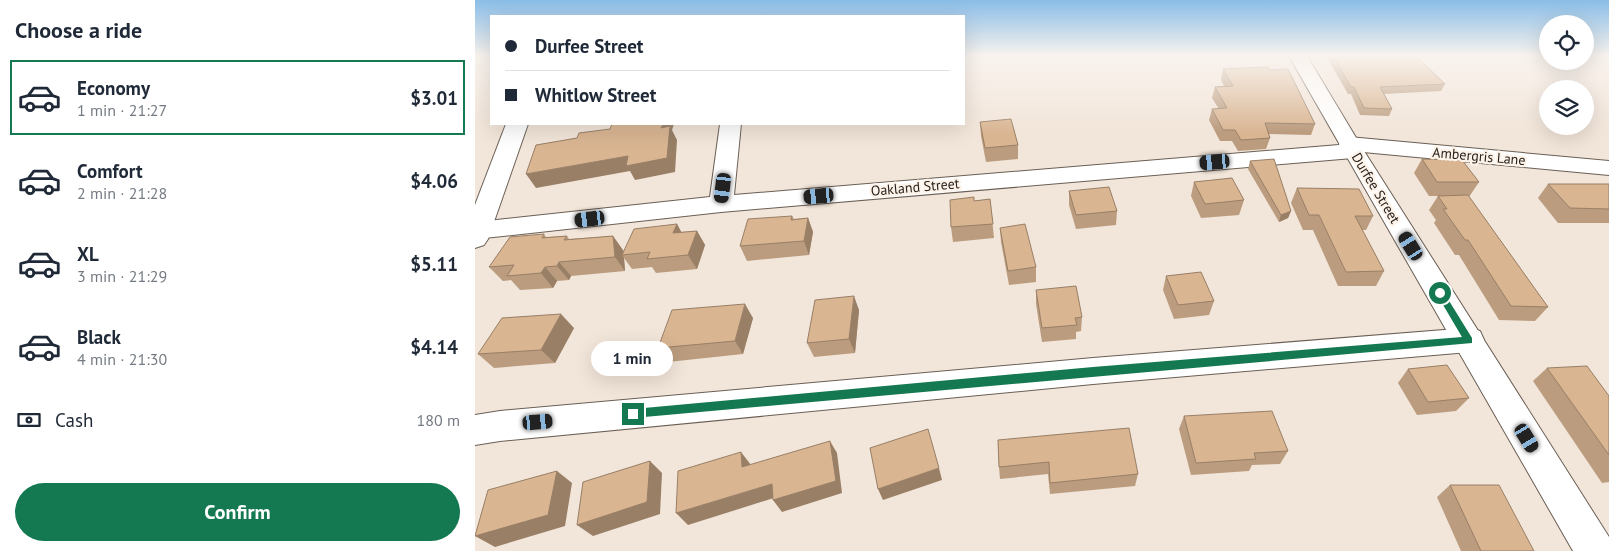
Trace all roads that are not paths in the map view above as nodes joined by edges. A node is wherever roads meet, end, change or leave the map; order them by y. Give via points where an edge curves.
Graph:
1 (1313, 82) edge
2 (517, 125) edge
3 (730, 125) edge
4 (1351, 148) junction
5 (1609, 168) edge
6 (721, 204) junction
7 (476, 235) edge
8 (1469, 340) junction
9 (475, 430) edge
10 (1595, 551) edge

1 - 4 street, Durfee Street
2 - 7 street
3 - 6 street
4 - 5 street, Ambergris Lane
4 - 6 street, Oakland Street
4 - 8 street, Durfee Street
6 - 7 street, Oakland Street
8 - 9 street via 1064,374
8 - 10 street, Durfee Street

